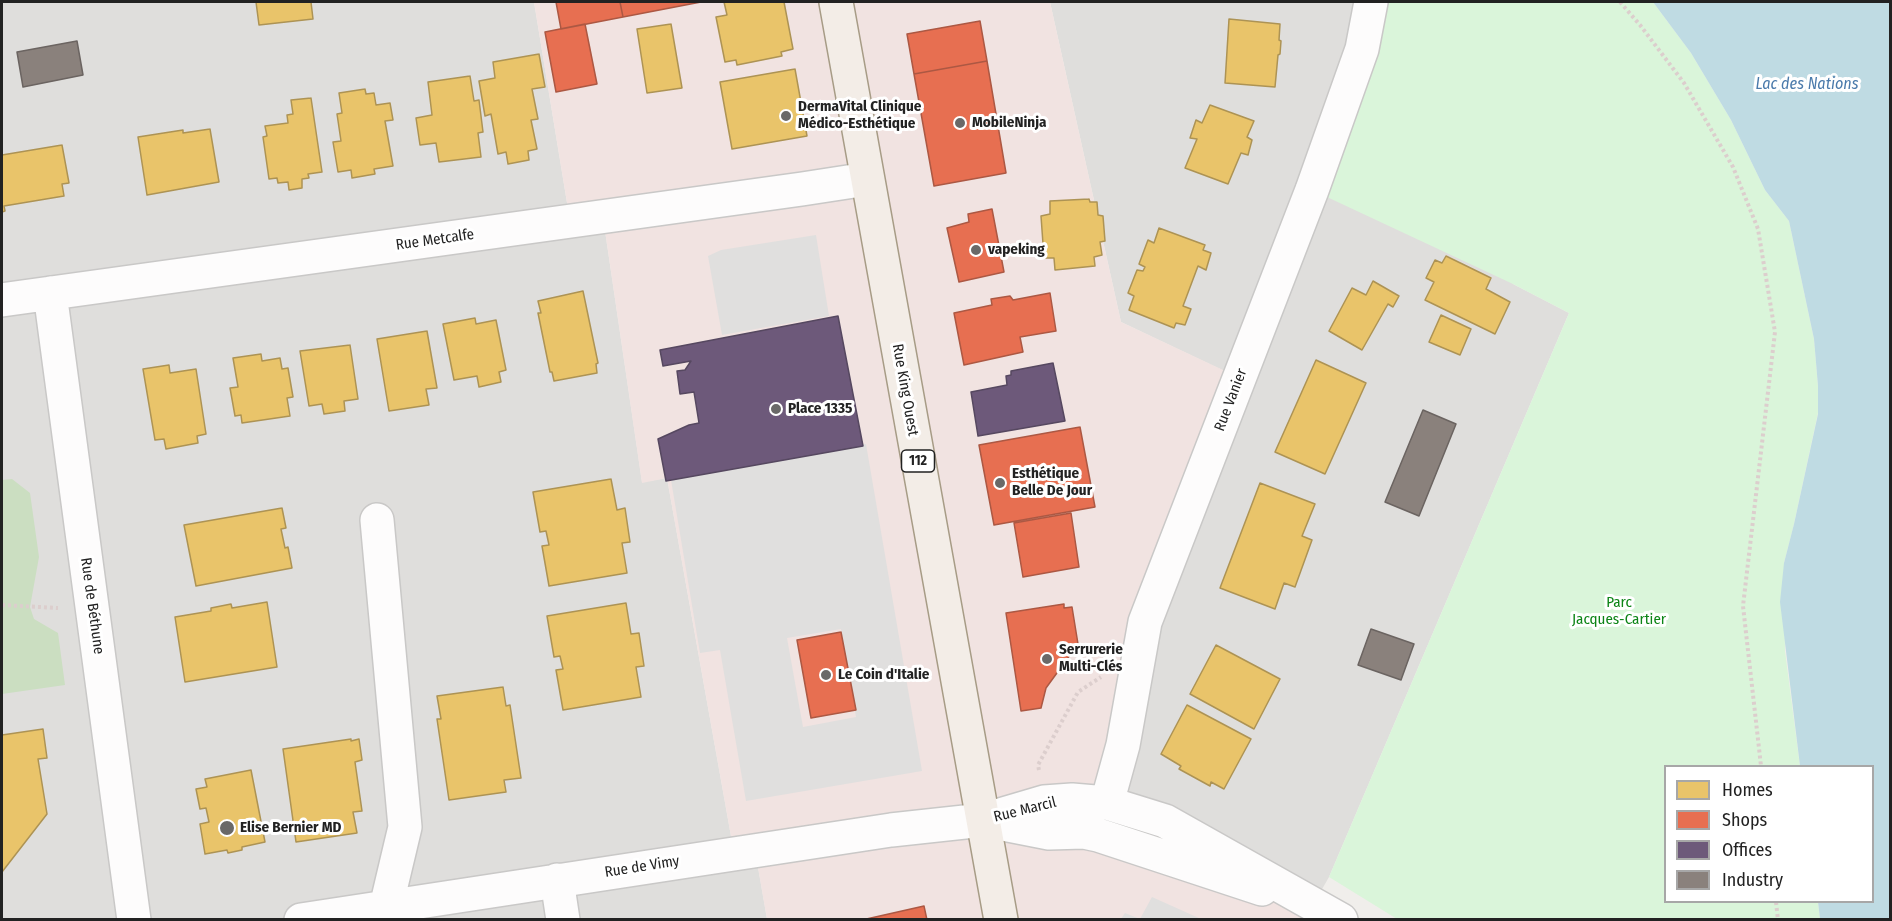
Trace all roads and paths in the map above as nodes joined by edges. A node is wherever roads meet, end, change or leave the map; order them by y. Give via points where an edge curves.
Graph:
1 (836, 2) edge
2 (1371, 2) edge
3 (1620, 2) edge
4 (867, 178) junction
5 (50, 293) junction
6 (2, 300) edge
7 (377, 520) dead end
8 (2, 605) edge
9 (93, 611) junction
10 (1137, 670) junction
11 (1761, 765) edge
12 (1044, 802) junction
13 (1107, 803) junction
14 (983, 820) junction
15 (558, 880) junction
16 (1776, 903) edge
17 (386, 906) junction
18 (1334, 916) edge
19 (134, 920) edge
20 (301, 920) edge
21 (563, 920) edge
22 (1001, 920) edge
23 (1778, 920) edge

1 - 4 main road, Rue King Ouest / 112
2 - 10 street, Rue Vanier via 1362,49 1312,190 1145,622
3 - 11 path via 1684,83 1733,167 1758,229 1775,332 1743,606
4 - 5 street, Rue Metcalfe
4 - 14 main road, Rue King Ouest / 112
5 - 6 street, Rue Metcalfe
5 - 9 street, Rue de Béthune
7 - 17 street via 405,827
8 - 9 path
9 - 19 street, Rue de Béthune
10 - 12 path via 1105,675 1078,692 1038,765
10 - 13 street, Rue Vanier
12 - 13 street, Rue Marcil
12 - 14 street, Rue Marcil
13 - 18 street, Rue Marcil via 1165,821
14 - 15 street, Rue de Vimy
14 - 18 street, Rue Marcil via 1049,833 1098,835
14 - 22 main road, Rue King Ouest / 112
15 - 17 street, Rue de Vimy
15 - 21 street
16 - 23 path
17 - 20 street, Rue de Vimy

